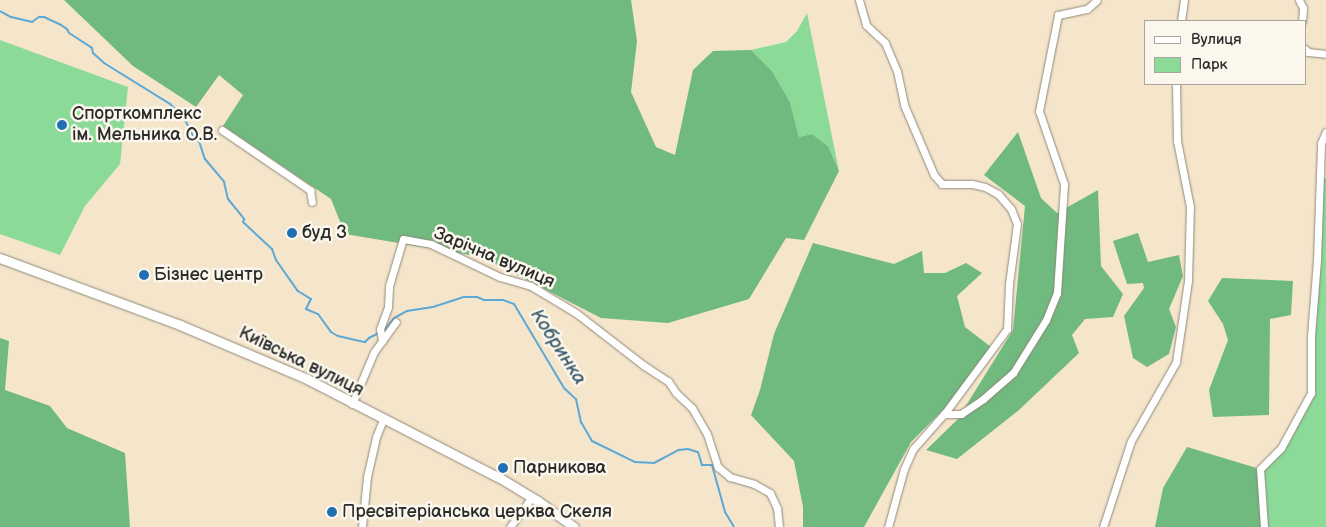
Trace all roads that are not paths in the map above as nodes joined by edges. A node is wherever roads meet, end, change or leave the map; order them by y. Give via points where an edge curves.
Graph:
1 (859, 0) edge
2 (1096, 0) edge
3 (1184, 0) edge
4 (1300, 0) edge
5 (1182, 20) edge
6 (1302, 20) edge
7 (1306, 50) edge
8 (1326, 54) edge
9 (1176, 85) edge
10 (222, 130) dead end
11 (1326, 132) edge
12 (312, 202) dead end
13 (0, 258) edge
14 (396, 322) dead end
15 (380, 335) junction
16 (352, 404) junction
17 (944, 414) junction
18 (383, 420) junction
19 (532, 497) junction
20 (362, 527) edge
21 (510, 527) edge
22 (574, 527) edge
23 (779, 527) edge
24 (888, 527) edge
25 (1103, 527) edge
26 (1264, 527) edge

1 - 17 street via 866,25 885,43 897,70 904,105 934,175 942,184 972,184 998,194 1017,224 1008,284 1006,329
2 - 17 street via 1087,8 1058,15 1039,111 1064,184 1057,293 1046,320 1013,373 961,414
3 - 5 street
4 - 6 street
7 - 8 street
9 - 25 street via 1177,141 1190,207 1188,281 1176,362 1131,441
10 - 12 street via 310,190
11 - 26 street via 1321,143 1311,393 1281,448 1260,469
13 - 16 main road, Київська вулиця via 122,302 256,356
14 - 15 street
15 - 16 street
15 - 23 street, Зарічна вулиця via 388,308 389,286 403,239 431,244 500,277 531,286 576,313 668,381 692,408 707,434 718,467 730,477 770,493 777,508
16 - 18 main road, Київська вулиця
17 - 24 street via 913,450 904,469
18 - 19 main road, Київська вулиця
18 - 20 street via 367,477
19 - 21 street
19 - 22 main road, Київська вулиця

